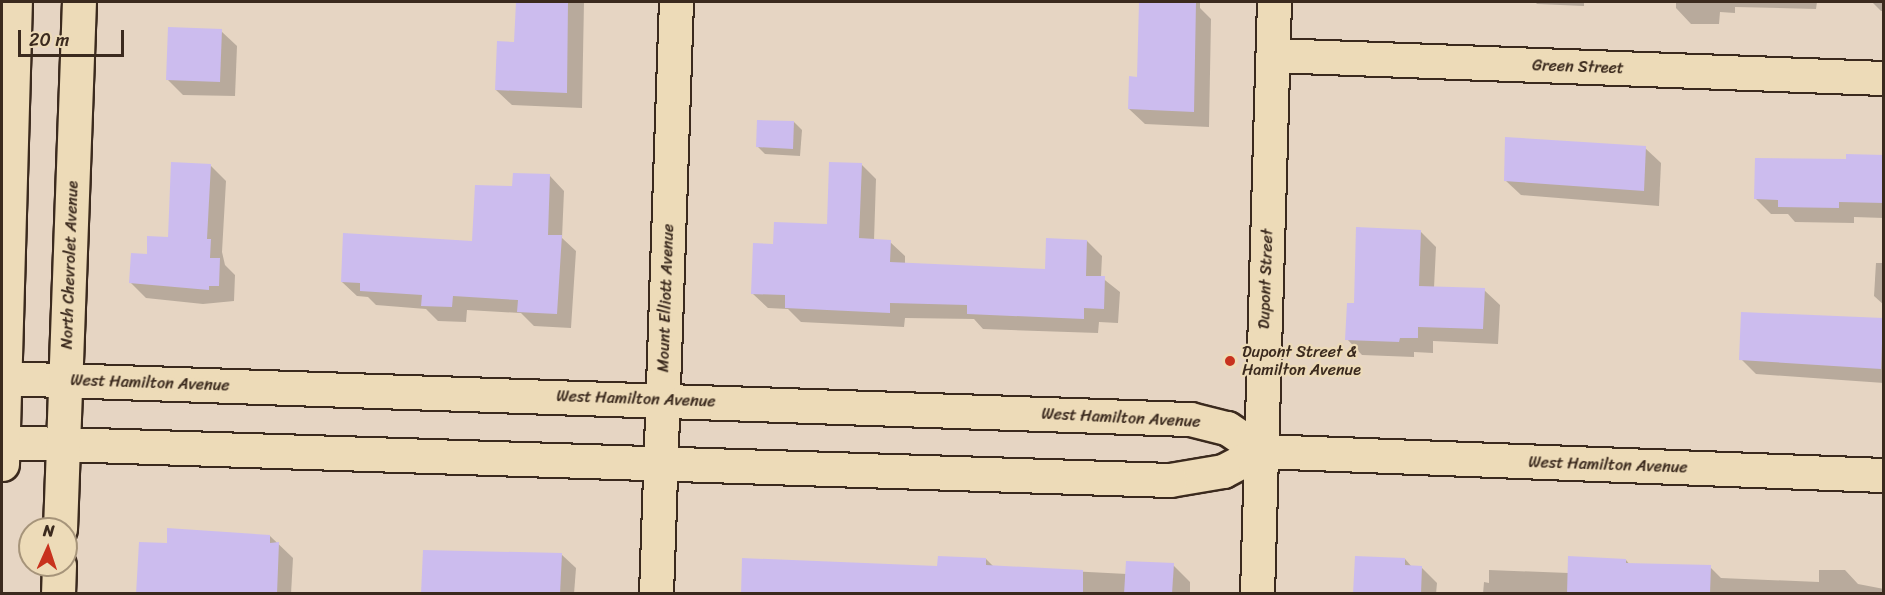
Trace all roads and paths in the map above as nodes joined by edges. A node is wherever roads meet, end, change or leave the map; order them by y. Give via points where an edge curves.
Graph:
1 (15, 2) edge
2 (79, 2) edge
3 (676, 2) edge
4 (1274, 2) edge
5 (1273, 55) junction
6 (1884, 78) edge
7 (3, 378) edge
8 (66, 380) junction
9 (663, 400) junction
10 (2, 442) edge
11 (64, 444) junction
12 (1261, 451) junction
13 (2, 464) edge
14 (660, 464) junction
15 (1884, 475) edge
16 (61, 517) edge
17 (59, 577) edge
18 (58, 594) edge
19 (656, 594) edge
20 (1257, 594) edge

1 - 7 street
2 - 8 street, North Chevrolet Avenue
3 - 9 street, Mount Elliott Avenue
4 - 5 street, Dupont Street
5 - 6 street, Green Street
5 - 12 street, Dupont Street
7 - 8 street, West Hamilton Avenue
7 - 10 street
8 - 9 street, West Hamilton Avenue
8 - 11 street, North Chevrolet Avenue
9 - 12 street, West Hamilton Avenue via 1190,419 1227,428
9 - 14 street, Mount Elliott Avenue
10 - 11 street, West Hamilton Avenue
10 - 13 street
11 - 14 street, West Hamilton Avenue
11 - 16 street, North Chevrolet Avenue
12 - 14 street, West Hamilton Avenue via 1223,471 1170,480
12 - 15 street, West Hamilton Avenue
12 - 20 street, Dupont Street
14 - 19 street, Mount Elliott Avenue
17 - 18 street

